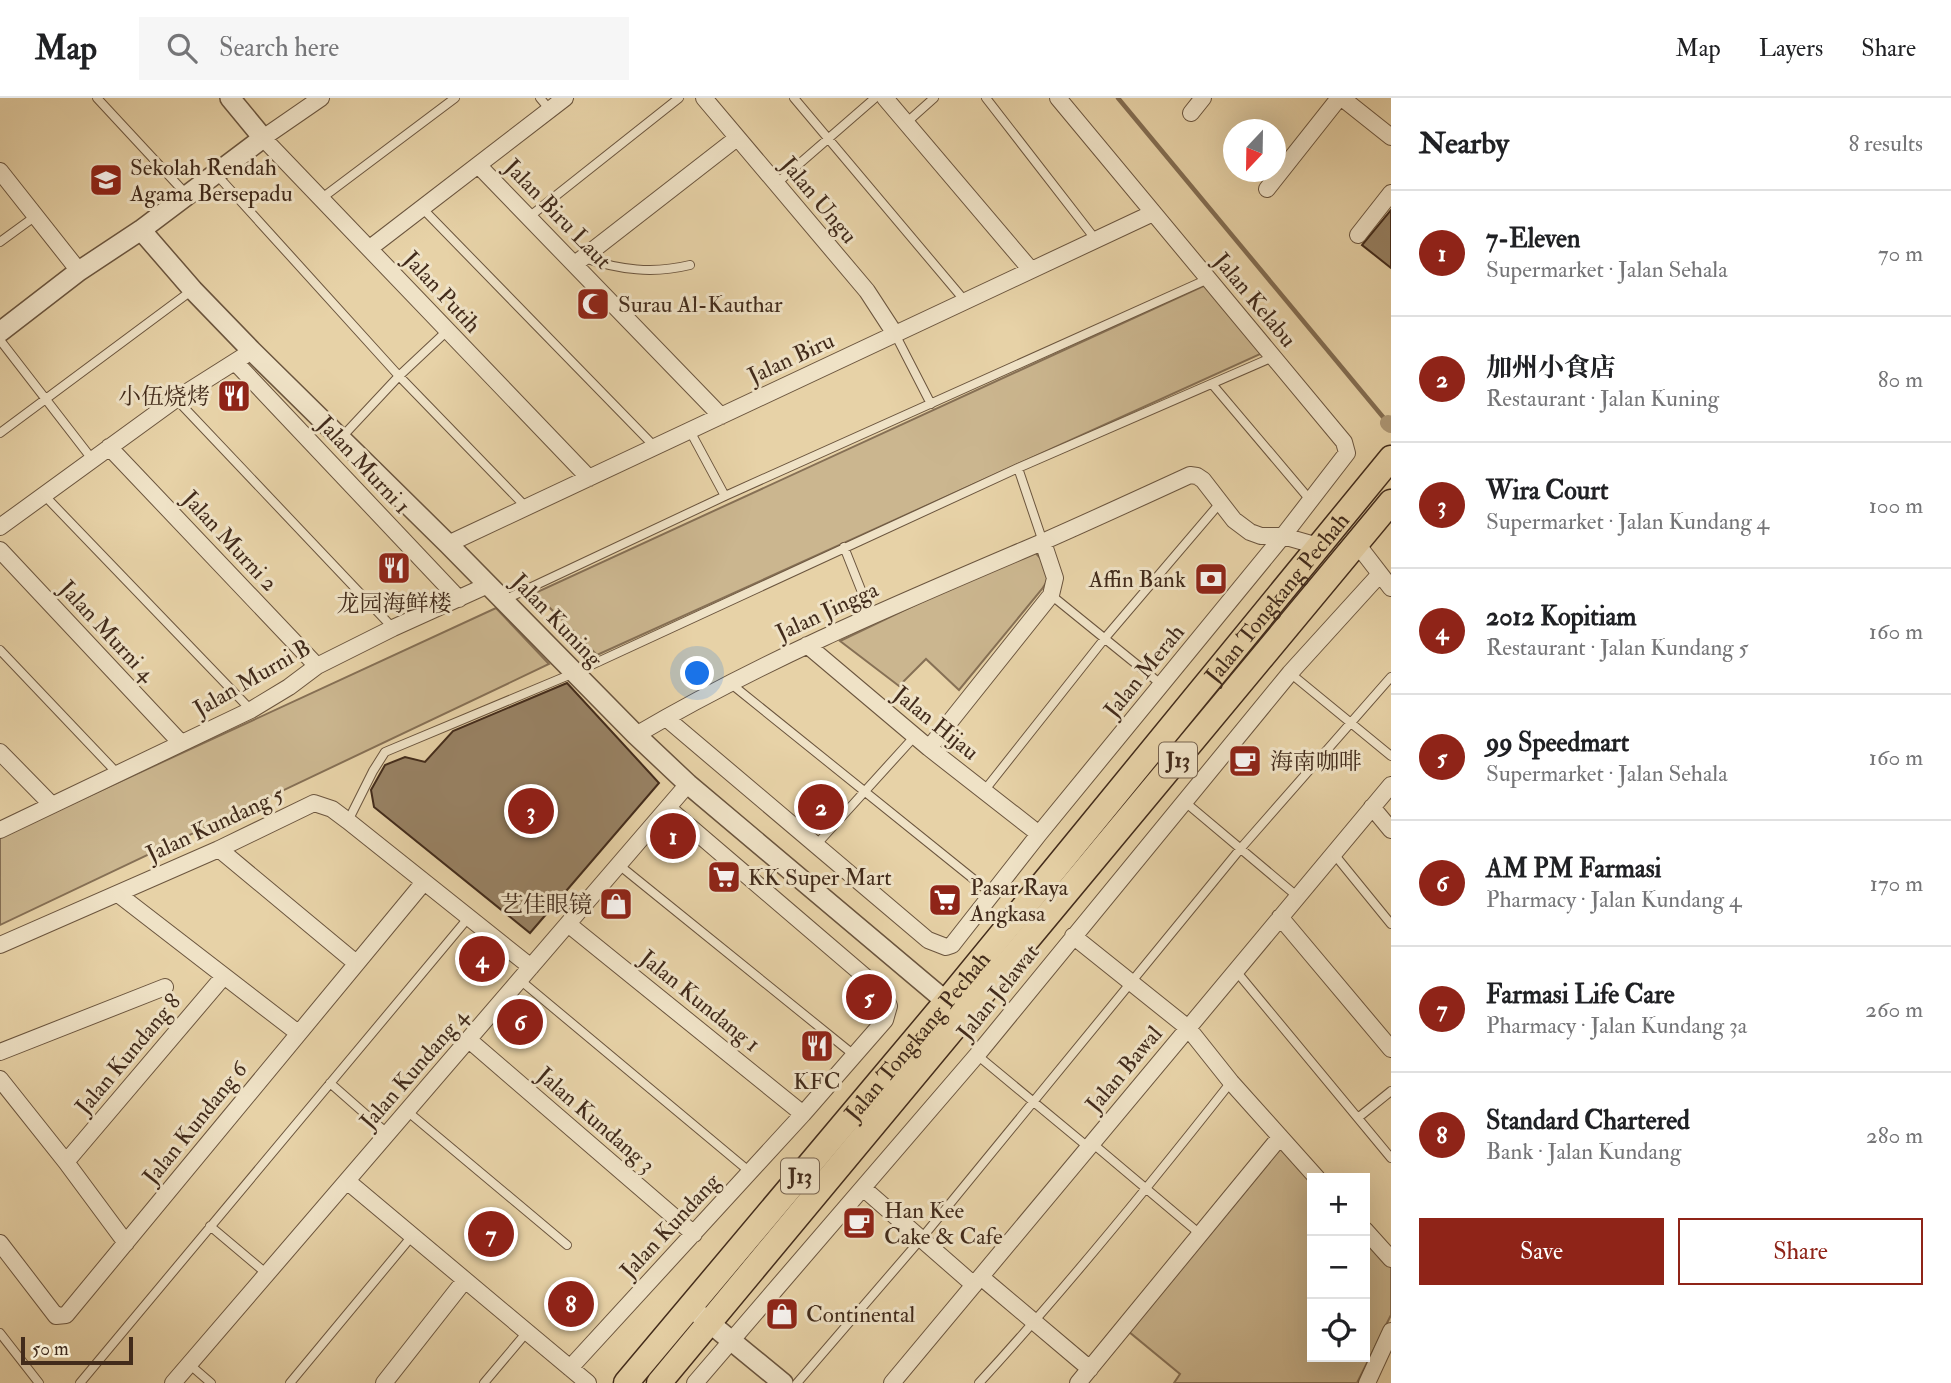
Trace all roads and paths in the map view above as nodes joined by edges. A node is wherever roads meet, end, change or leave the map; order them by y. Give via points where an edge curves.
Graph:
1 (97, 98) edge
2 (230, 98) edge
3 (321, 98) edge
4 (454, 98) edge
5 (565, 98) edge
6 (679, 98) edge
7 (704, 98) edge
8 (794, 98) edge
9 (876, 98) edge
10 (885, 98) edge
11 (934, 98) edge
12 (986, 98) edge
13 (1058, 98) edge
14 (1203, 98) edge
15 (1340, 98) edge
16 (545, 104) edge
17 (1191, 113) dead end
18 (906, 123) junction
19 (1391, 137) edge
20 (262, 138) junction
21 (737, 138) junction
22 (828, 140) junction
23 (478, 165) junction
24 (0, 171) edge
25 (216, 174) junction
26 (776, 184) junction
27 (1267, 189) dead end
28 (1391, 193) edge
29 (187, 195) junction
30 (322, 198) junction
31 (422, 208) junction
32 (1153, 213) junction
33 (37, 215) junction
34 (529, 218) junction
35 (141, 230) junction
36 (1358, 235) dead end
37 (1096, 240) junction
38 (0, 242) edge
39 (370, 248) junction
40 (580, 261) junction
41 (690, 265) dead end
42 (1031, 270) junction
43 (79, 271) junction
44 (1208, 279) junction
45 (193, 290) junction
46 (965, 301) junction
47 (447, 331) junction
48 (0, 332) edge
49 (895, 334) junction
50 (0, 340) edge
51 (251, 350) junction
52 (1273, 357) junction
53 (235, 362) junction
54 (400, 376) junction
55 (1212, 384) junction
56 (46, 398) junction
57 (177, 399) junction
58 (931, 404) junction
59 (721, 416) junction
60 (690, 430) junction
61 (0, 433) edge
62 (341, 438) junction
63 (109, 447) junction
64 (655, 447) junction
65 (1391, 458) edge
66 (92, 459) junction
67 (1018, 468) junction
68 (589, 478) junction
69 (44, 495) junction
70 (724, 496) junction
71 (1311, 501) junction
72 (1391, 502) edge
73 (1220, 503) junction
74 (526, 508) junction
75 (0, 527) edge
76 (1283, 536) junction
77 (1043, 542) junction
78 (449, 544) junction
79 (1357, 544) junction
80 (1318, 546) junction
81 (844, 547) junction
82 (0, 551) edge
83 (1380, 574) junction
84 (488, 585) junction
85 (1391, 588) edge
86 (1051, 595) junction
87 (459, 599) junction
88 (504, 600) junction
89 (871, 615) junction
90 (393, 628) junction
91 (1105, 638) junction
92 (807, 645) junction
93 (0, 650) edge
94 (317, 666) junction
95 (575, 673) junction
96 (1290, 673) junction
97 (1391, 677) edge
98 (730, 682) junction
99 (1162, 685) junction
100 (251, 710) junction
101 (666, 718) junction
102 (1350, 722) junction
103 (636, 736) junction
104 (915, 736) junction
105 (181, 743) junction
106 (929, 748) junction
107 (0, 752) edge
108 (1391, 757) edge
109 (118, 774) junction
110 (688, 785) junction
111 (1391, 785) edge
112 (864, 791) junction
113 (984, 791) junction
114 (1184, 801) junction
115 (51, 804) junction
116 (1372, 807) junction
117 (668, 808) junction
118 (348, 821) junction
119 (0, 830) edge
120 (1391, 831) edge
121 (1039, 834) junction
122 (817, 844) junction
123 (1241, 848) junction
124 (219, 849) junction
125 (1334, 854) junction
126 (619, 865) junction
127 (424, 881) junction
128 (118, 894) junction
129 (992, 894) junction
130 (1298, 897) junction
131 (469, 917) junction
132 (1280, 917) junction
133 (568, 924) junction
134 (1391, 924) edge
135 (1073, 936) junction
136 (0, 945) edge
137 (356, 962) junction
138 (531, 967) junction
139 (1236, 971) junction
140 (224, 976) junction
141 (520, 980) junction
142 (1130, 982) junction
143 (165, 987) dead end
144 (955, 1009) junction
145 (1188, 1028) junction
146 (298, 1033) junction
147 (469, 1040) junction
148 (1391, 1049) edge
149 (0, 1052) edge
150 (854, 1055) junction
151 (977, 1055) junction
152 (0, 1080) edge
153 (1231, 1082) junction
154 (330, 1083) junction
155 (1391, 1091) edge
156 (1033, 1101) junction
157 (407, 1111) junction
158 (803, 1114) junction
159 (1359, 1117) junction
160 (388, 1134) junction
161 (1280, 1137) junction
162 (1090, 1145) junction
163 (1391, 1158) edge
164 (66, 1162) junction
165 (750, 1172) junction
166 (1312, 1173) edge
167 (347, 1181) junction
168 (863, 1188) junction
169 (1147, 1189) junction
170 (210, 1226) junction
171 (694, 1234) junction
172 (1200, 1234) junction
173 (412, 1236) junction
174 (1370, 1236) edge
175 (921, 1239) junction
176 (0, 1243) edge
177 (126, 1243) junction
178 (567, 1245) dead end
179 (1391, 1259) edge
180 (267, 1274) junction
181 (465, 1280) junction
182 (977, 1281) junction
183 (690, 1307) junction
184 (1035, 1322) junction
185 (709, 1323) junction
186 (1391, 1331) edge
187 (527, 1332) junction
188 (0, 1333) edge
189 (732, 1342) junction
190 (190, 1364) junction
191 (1090, 1369) junction
192 (578, 1378) edge
193 (39, 1383) edge
194 (79, 1383) edge
195 (173, 1383) edge
196 (211, 1383) edge
197 (290, 1383) edge
198 (384, 1383) edge
199 (484, 1383) edge
200 (626, 1383) edge
201 (659, 1383) edge
202 (695, 1383) edge
203 (783, 1383) edge
204 (797, 1383) edge
205 (892, 1383) edge
206 (979, 1383) edge
207 (1078, 1383) edge
208 (1367, 1383) edge

1 - 29 lane
2 - 20 street
3 - 20 street
4 - 30 lane
5 - 16 street
6 - 34 lane
7 - 21 street, Jalan Ungu
8 - 22 lane
9 - 22 lane
10 - 18 street
11 - 18 lane
12 - 37 lane
13 - 32 street, Jalan Kelabu
14 - 17 street
15 - 19 street
15 - 27 street
16 - 23 street
18 - 42 street
20 - 25 street
20 - 30 street, Jalan Putih
21 - 26 street, Jalan Ungu
21 - 40 street
22 - 26 lane
22 - 46 lane
23 - 31 street
23 - 34 street, Jalan Biru Laut
24 - 33 street
25 - 29 street
25 - 54 lane
26 - 49 street, Jalan Ungu via 867,291
28 - 36 street
29 - 35 street
30 - 39 street, Jalan Putih
31 - 39 street
31 - 64 lane
32 - 37 street, Jalan Biru
32 - 44 street, Jalan Kelabu
33 - 38 lane
33 - 43 street
34 - 40 street, Jalan Biru Laut
35 - 43 street
35 - 45 street, Jalan Kuning
37 - 42 street, Jalan Biru
39 - 47 street, Jalan Putih
40 - 41 lane via 638,271
40 - 59 street, Jalan Biru Laut
42 - 46 street, Jalan Biru
43 - 48 street
44 - 52 street, Jalan Kelabu
44 - 58 lane
45 - 51 street, Jalan Kuning
45 - 56 lane
46 - 49 street, Jalan Biru
47 - 54 lane
47 - 68 street, Jalan Putih
49 - 58 lane
49 - 59 street, Jalan Biru
50 - 56 lane
51 - 53 street
51 - 62 street, Jalan Kuning
52 - 55 lane
52 - 71 street, Jalan Kelabu via 1344,442 1347,453
53 - 57 street
53 - 87 street, Jalan Murni 1
54 - 62 lane
54 - 74 lane
55 - 67 lane
55 - 71 lane
56 - 61 lane
56 - 66 lane
57 - 63 street
57 - 90 lane
58 - 70 lane
59 - 60 street, Jalan Biru
60 - 64 street, Jalan Biru
60 - 70 lane
62 - 78 street, Jalan Kuning
63 - 66 street
63 - 94 street, Jalan Murni 2
64 - 68 street, Jalan Biru
65 - 80 main road, Jalan Tongkang Pechah / J13
66 - 69 street
67 - 77 lane
67 - 81 lane
68 - 74 street, Jalan Biru
69 - 75 street
69 - 100 lane
70 - 88 lane
71 - 76 street, Jalan Kelabu
72 - 79 main road, Jalan Tongkang Pechah / J13
73 - 76 street, Jalan Jingga via 1250,532
73 - 77 street, Jalan Jingga via 1203,480 1190,475
73 - 91 lane
74 - 78 street, Jalan Biru
76 - 80 street, Jalan Jingga
76 - 99 street, Jalan Merah
77 - 86 street via 1055,578
77 - 89 street, Jalan Jingga
78 - 84 street, Jalan Kuning
79 - 83 street
79 - 144 main road, Jalan Tongkang Pechah / J13
80 - 144 main road, Jalan Tongkang Pechah / J13
81 - 89 lane
81 - 95 lane
82 - 105 street, Jalan Murni 4
83 - 85 street
83 - 96 street, Jalan Jelawat
84 - 87 street, Jalan Murni B
84 - 88 street, Jalan Kuning
86 - 91 lane
86 - 106 street
87 - 90 street, Jalan Murni B
88 - 95 street, Jalan Kuning
89 - 92 street, Jalan Jingga
90 - 94 street, Jalan Murni B
91 - 99 lane
91 - 113 lane
92 - 98 street, Jalan Jingga
92 - 104 street, Jalan Hijau
93 - 109 lane
94 - 100 street, Jalan Murni B
95 - 103 street, Jalan Kuning
95 - 118 lane via 385,752
96 - 102 lane
96 - 114 street, Jalan Jelawat
97 - 102 lane
98 - 101 street, Jalan Jingga
98 - 112 lane
99 - 121 street, Jalan Merah
100 - 105 street, Jalan Murni B
101 - 103 street, Jalan Jingga
101 - 122 street, Jalan Merah
102 - 108 lane
102 - 123 lane
103 - 110 street, Jalan Kuning
104 - 106 street, Jalan Hijau
104 - 112 lane
105 - 109 street, Jalan Murni B
106 - 113 street, Jalan Hijau
107 - 115 street
109 - 115 street, Jalan Murni B
110 - 117 street, Jalan Kundang 4
110 - 144 street, Jalan Kuning
111 - 116 street, Jalan Bawal
112 - 122 lane
112 - 129 lane
113 - 121 street, Jalan Hijau
114 - 123 lane
114 - 135 street, Jalan Jelawat
115 - 119 street, Jalan Murni B
116 - 120 street
116 - 125 street, Jalan Bawal
117 - 126 street, Jalan Kundang 4
117 - 150 street, Jalan Kundang via 883,992 889,1006 884,1020
118 - 124 street, Jalan Kundang 5 via 314,803
118 - 127 street, Jalan Kundang 5
121 - 129 street, Jalan Merah
122 - 129 street, Jalan Merah via 939,946 952,945
123 - 130 lane
123 - 142 lane
124 - 128 street, Jalan Kundang 5
124 - 137 street
125 - 130 street, Jalan Bawal
125 - 134 lane
126 - 133 street, Jalan Kundang 4
126 - 150 lane
127 - 131 street, Jalan Kundang 5
127 - 137 street, Jalan Kundang 6
128 - 136 street, Jalan Kundang 5
128 - 140 street
130 - 132 street, Jalan Bawal
131 - 138 street, Jalan Kundang 5
131 - 154 lane
132 - 139 street, Jalan Bawal
132 - 148 street
133 - 138 street, Jalan Kundang 4
133 - 158 street, Jalan Kundang 1
135 - 142 street
135 - 151 street, Jalan Jelawat
137 - 146 street, Jalan Kundang 6
138 - 141 street, Jalan Kundang 4
139 - 145 street, Jalan Bawal
139 - 159 lane
140 - 146 street
140 - 164 street, Jalan Kundang 8
141 - 147 street, Jalan Kundang 4
141 - 165 lane
142 - 145 street
142 - 156 lane
143 - 149 street
144 - 183 main road, Jalan Tongkang Pechah / J13
144 - 185 main road, Jalan Tongkang Pechah / J13
145 - 153 street
145 - 162 street, Jalan Bawal
146 - 177 street, Jalan Kundang 6
147 - 157 street, Jalan Kundang 4
147 - 171 street, Jalan Kundang 3
150 - 158 street, Jalan Kundang
151 - 156 lane
151 - 168 street, Jalan Jelawat
152 - 164 street
153 - 161 street
153 - 169 lane
154 - 160 lane
154 - 170 lane
155 - 159 lane
156 - 162 lane
156 - 175 lane
157 - 160 street, Jalan Kundang 4
157 - 178 lane
158 - 165 street, Jalan Kundang
159 - 163 lane
160 - 167 street, Jalan Kundang 4
161 - 166 street
161 - 172 street
162 - 169 lane
162 - 182 street, Jalan Bawal
164 - 177 street
165 - 171 street, Jalan Kundang
167 - 173 street
167 - 180 street, Jalan Kundang 4
168 - 175 street
168 - 189 street, Jalan Jelawat
169 - 172 lane
169 - 184 lane
170 - 180 lane
170 - 194 lane
171 - 192 street, Jalan Kundang
172 - 191 street
173 - 181 street
173 - 197 lane
174 - 179 street
175 - 182 street
175 - 204 lane
176 - 177 street, Jalan Kundang 6 via 59,1317 69,1312
180 - 190 street, Jalan Kundang 4
181 - 187 street
181 - 198 street
182 - 184 street
182 - 205 street, Jalan Bawal
183 - 185 street
183 - 200 main road, Jalan Tongkang Pechah / J13
184 - 191 street
184 - 206 lane
185 - 189 street
185 - 201 main road, Jalan Tongkang Pechah / J13
186 - 208 street
187 - 192 street
187 - 199 lane
188 - 193 lane
189 - 202 street, Jalan Jelawat
189 - 203 street
190 - 195 street, Jalan Kundang 4
190 - 196 lane
191 - 207 street

